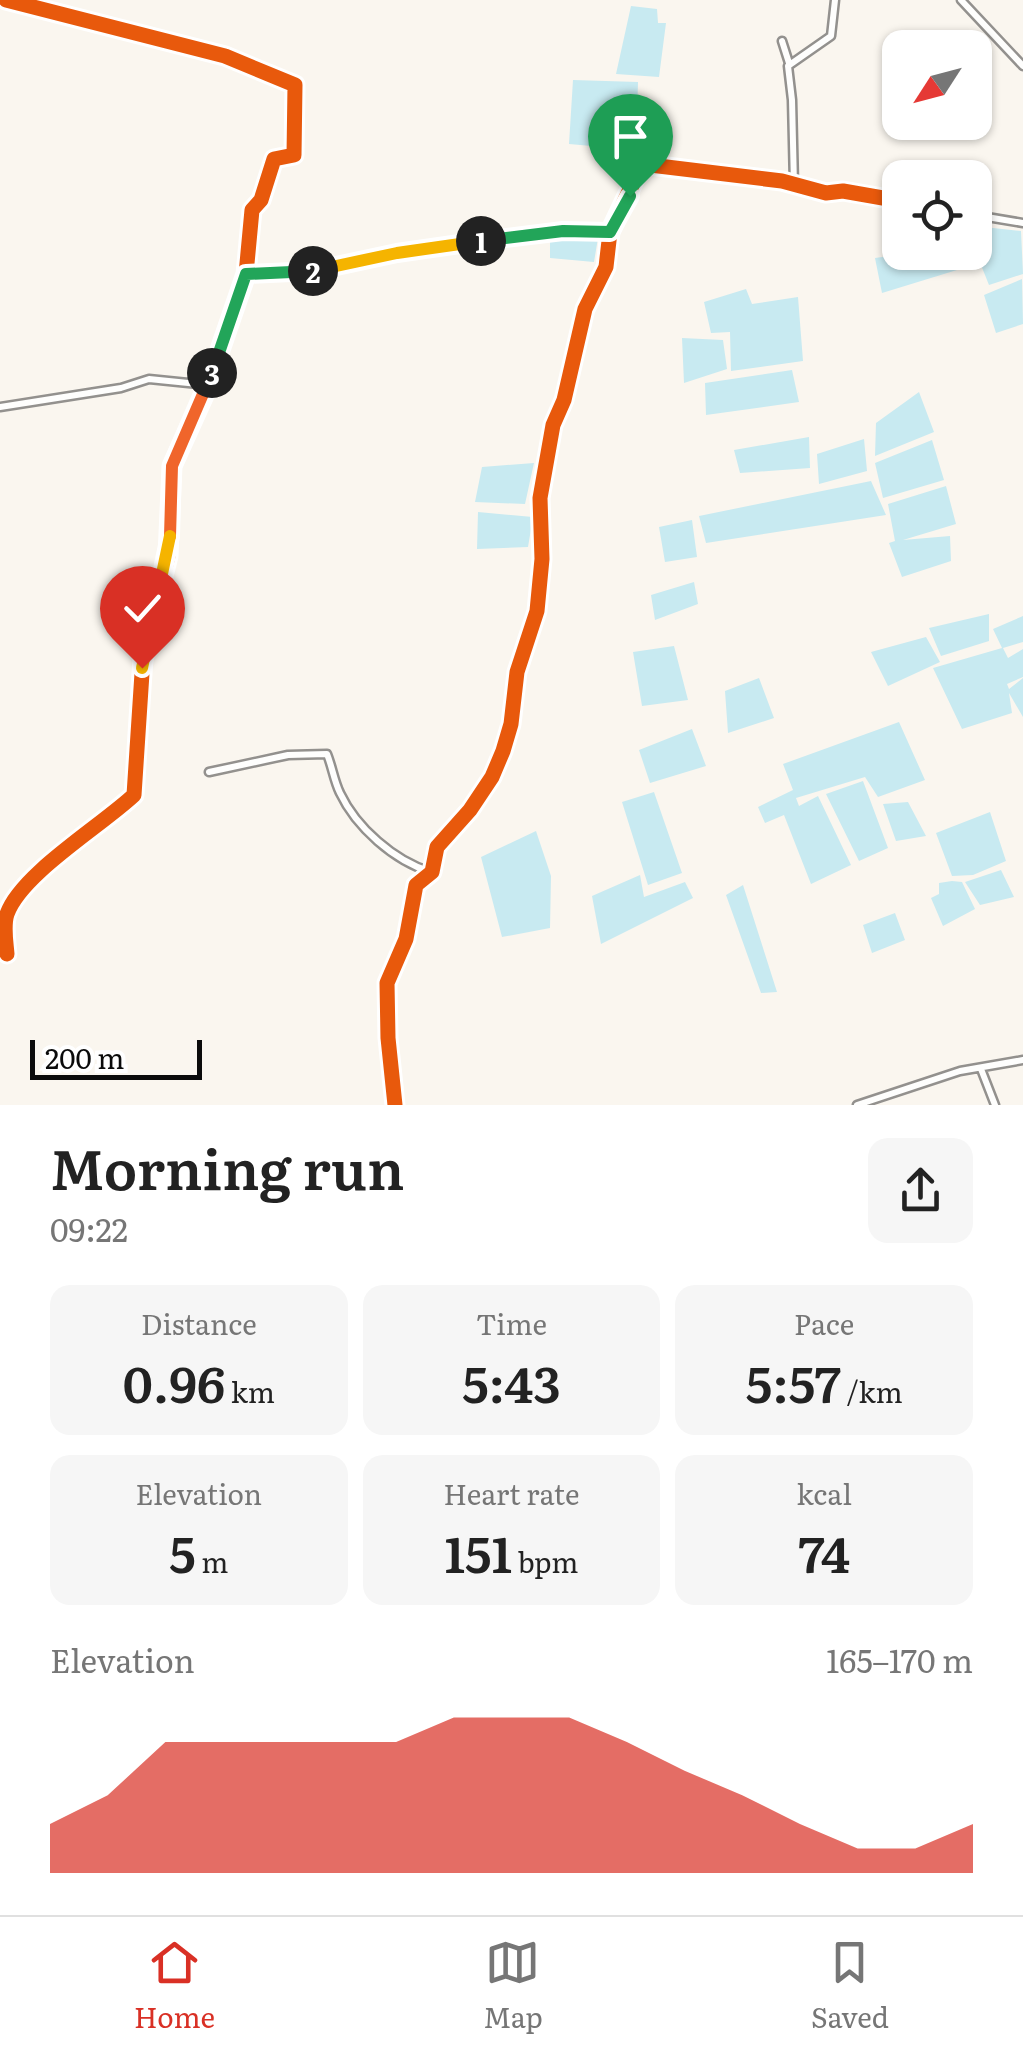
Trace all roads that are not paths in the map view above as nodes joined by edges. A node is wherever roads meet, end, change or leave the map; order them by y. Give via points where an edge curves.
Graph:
1 (6, 0) edge
2 (835, 0) edge
3 (960, 0) edge
4 (782, 41) dead end
5 (788, 63) junction
6 (1023, 66) edge
7 (794, 185) junction
8 (882, 198) edge
9 (992, 218) edge
10 (1023, 224) edge
11 (610, 232) junction
12 (246, 274) junction
13 (208, 385) junction
14 (0, 408) edge
15 (209, 772) dead end
16 (432, 872) junction
17 (6, 954) dead end
18 (1023, 1060) edge
19 (981, 1068) junction
20 (395, 1105) edge
21 (857, 1105) edge
22 (995, 1105) edge

1 - 12 street via 225,56 294,85 294,154 274,159 252,210
2 - 5 street via 831,36
3 - 6 street
4 - 5 street
5 - 7 street
7 - 8 street
7 - 11 street via 642,164
9 - 10 street
11 - 12 street via 512,235 318,270
11 - 16 street via 606,268 585,309 545,463 537,611 504,750 470,810 437,847
12 - 13 street
13 - 14 street via 149,379
13 - 17 street via 172,466 168,556 143,658 134,794 26,885 8,911
15 - 16 street via 327,754 337,788 360,822 382,844
16 - 20 street via 416,885 406,939 387,983
18 - 19 street
19 - 21 street
19 - 22 street

